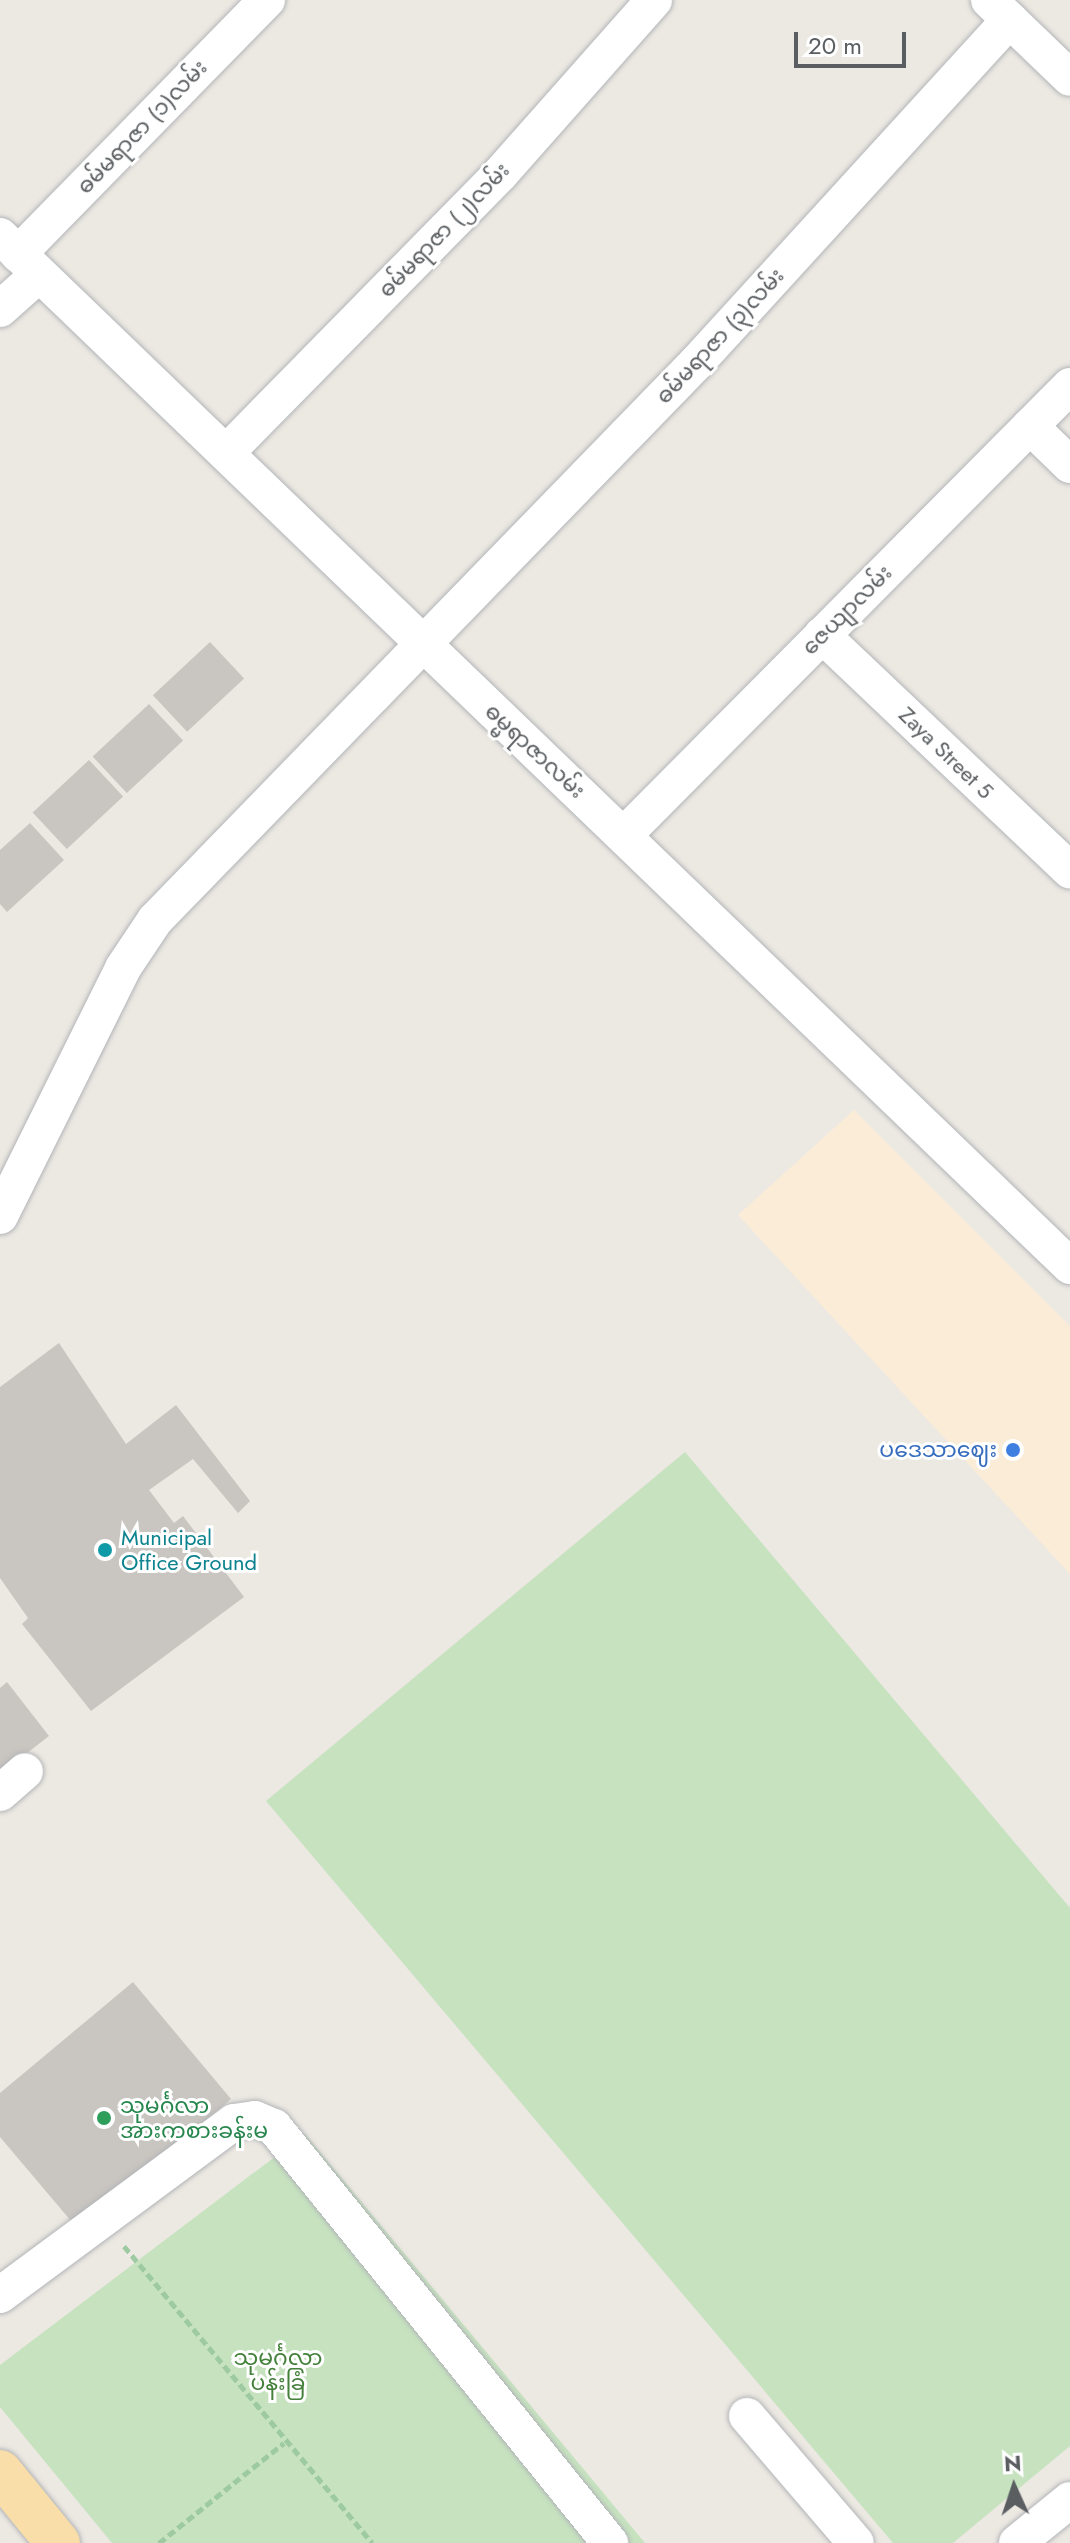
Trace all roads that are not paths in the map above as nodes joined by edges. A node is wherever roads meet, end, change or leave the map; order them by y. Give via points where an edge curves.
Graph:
1 (267, 0) edge
2 (654, 0) edge
3 (999, 10) edge
4 (1070, 78) edge
5 (18, 255) edge
6 (0, 309) edge
7 (1070, 386) edge
8 (1030, 426) junction
9 (227, 452) junction
10 (1070, 465) edge
11 (822, 635) junction
12 (422, 644) junction
13 (624, 835) junction
14 (1070, 870) edge
15 (0, 1216) edge
16 (1070, 1266) edge
17 (0, 2295) edge
18 (747, 2416) dead end
19 (0, 2472) edge
20 (1070, 2500) edge
21 (58, 2543) edge
22 (610, 2543) edge
23 (856, 2543) edge
24 (1017, 2543) edge

1 - 5 street, ဓမ်မရာဇာ (၁)လမ်း
2 - 9 street, ဓမ်မရာဇာ (၂)လမ်း via 501,173
3 - 4 street
3 - 12 street, ဓမ်မရာဇာ (၃)လမ်း via 698,361
5 - 6 street, ဓမ်မရာဇာ (၁)လမ်း
5 - 9 street, ဓမ္မရာဇာလမ်း
7 - 8 street, ဇေယျာလမ်း
8 - 10 street
8 - 11 street, ဇေယျာလမ်း
9 - 12 street, ဓမ္မရာဇာလမ်း
11 - 13 street, ဇေယျာလမ်း
11 - 14 street, Zaya Street 5
12 - 13 street, ဓမ္မရာဇာလမ်း
12 - 15 street, ဓမ်မရာဇာ (၃)လမ်း via 155,920 123,968
13 - 16 street, ဓမ္မရာဇာလမ်း
17 - 22 street via 234,2122 255,2119 274,2127
18 - 23 street
19 - 21 main road
20 - 24 street

